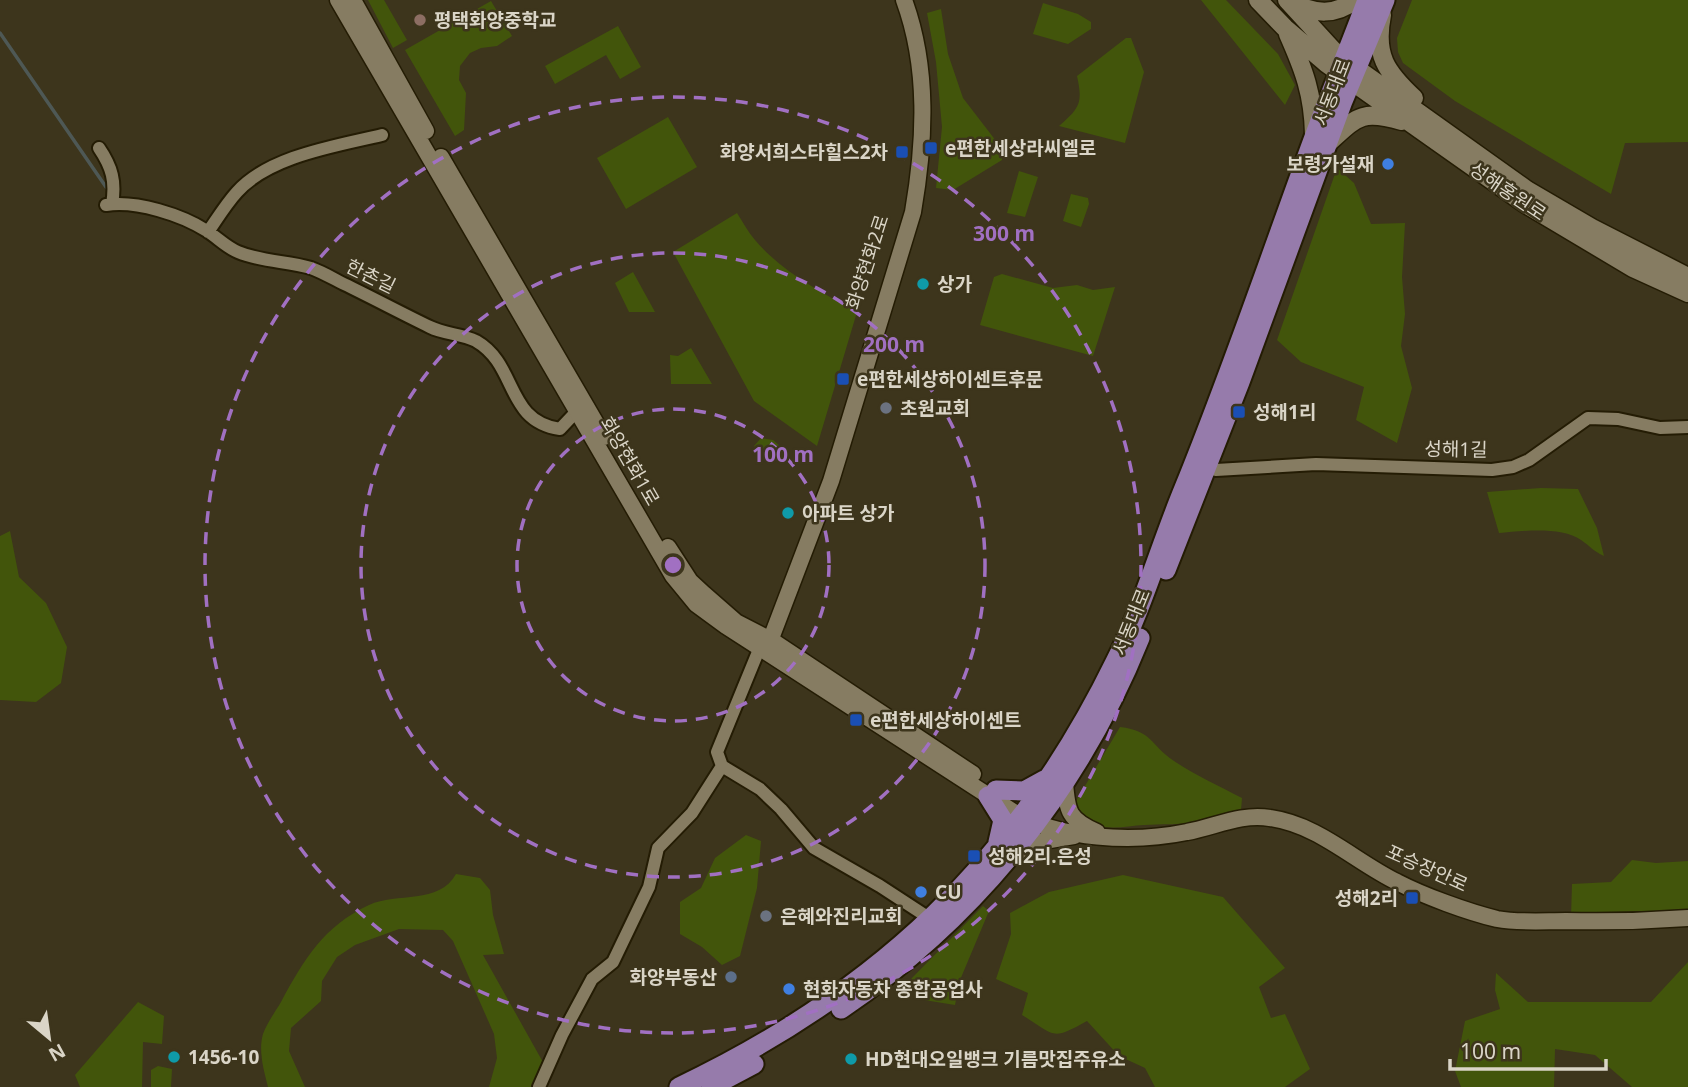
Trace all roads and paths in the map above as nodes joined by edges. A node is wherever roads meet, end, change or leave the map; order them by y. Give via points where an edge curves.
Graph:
1 (338, 0) edge
2 (353, 0) edge
3 (896, 0) edge
4 (904, 0) edge
5 (1258, 0) edge
6 (1288, 0) edge
7 (1355, 0) edge
8 (1379, 1) edge
9 (1285, 27) junction
10 (1348, 70) junction
11 (1413, 124) junction
12 (382, 135) dead end
13 (1320, 142) junction
14 (99, 148) dead end
15 (1467, 148) junction
16 (208, 232) junction
17 (1688, 278) edge
18 (1688, 293) edge
19 (577, 411) junction
20 (1688, 427) edge
21 (1208, 468) junction
22 (765, 644) junction
23 (722, 766) junction
24 (1058, 779) junction
25 (992, 793) junction
26 (1032, 816) junction
27 (1091, 835) junction
28 (1004, 851) junction
29 (929, 918) junction
30 (1688, 918) edge
31 (539, 1087) edge
32 (679, 1087) edge
33 (711, 1087) edge

1 - 19 street, 화양현화1로
2 - 22 street, 화양현화1로 via 690,581
3 - 22 street, 화양현화2로 via 916,104 905,210
4 - 22 street, 화양현화2로 via 918,51 923,118 913,212 831,481
5 - 9 main road
6 - 7 main road via 1330,12
6 - 10 main road
8 - 10 main road, 서동대로
8 - 15 main road via 1380,45 1391,76
9 - 10 main road
9 - 13 main road via 1308,84
10 - 11 main road, 성해홍원로
10 - 13 main road, 서동대로
10 - 15 main road, 성해홍원로
11 - 13 main road via 1369,114
11 - 18 main road, 성해홍원로 via 1581,238
12 - 16 street via 296,157 260,174 238,191
13 - 21 main road, 서동대로
13 - 24 main road, 서동대로 via 1127,636
14 - 16 street, 한촌길 via 114,179 109,204 174,214
15 - 17 main road, 성해홍원로 via 1527,190
16 - 19 street, 한촌길 via 237,252 310,268 432,328 475,341 509,379 528,416 548,427 560,429
19 - 22 street, 화양현화1로 via 673,576 696,604 726,626
20 - 21 street, 성해1길 via 1660,428 1588,418 1529,460 1492,470 1316,464
21 - 24 main road, 서동대로 via 1125,674 1095,735
22 - 23 street via 717,752
22 - 25 street, 화양현화1로
23 - 29 street via 760,789 814,848
23 - 31 street via 692,813 658,848 649,887 613,962 593,979
24 - 25 main road via 1024,791
24 - 26 main road, 서동대로
24 - 27 street via 1070,815
25 - 26 street, 화양현화1로
25 - 28 main road via 1003,823
26 - 27 street
26 - 28 main road, 서동대로
27 - 28 street
27 - 30 street, 포승장안로 via 1158,837 1247,817 1271,818 1319,834 1398,883 1499,919
28 - 29 main road, 서동대로
28 - 33 main road, 서동대로 via 987,894 883,980 806,1033
29 - 32 main road, 서동대로 via 874,968 811,1014

